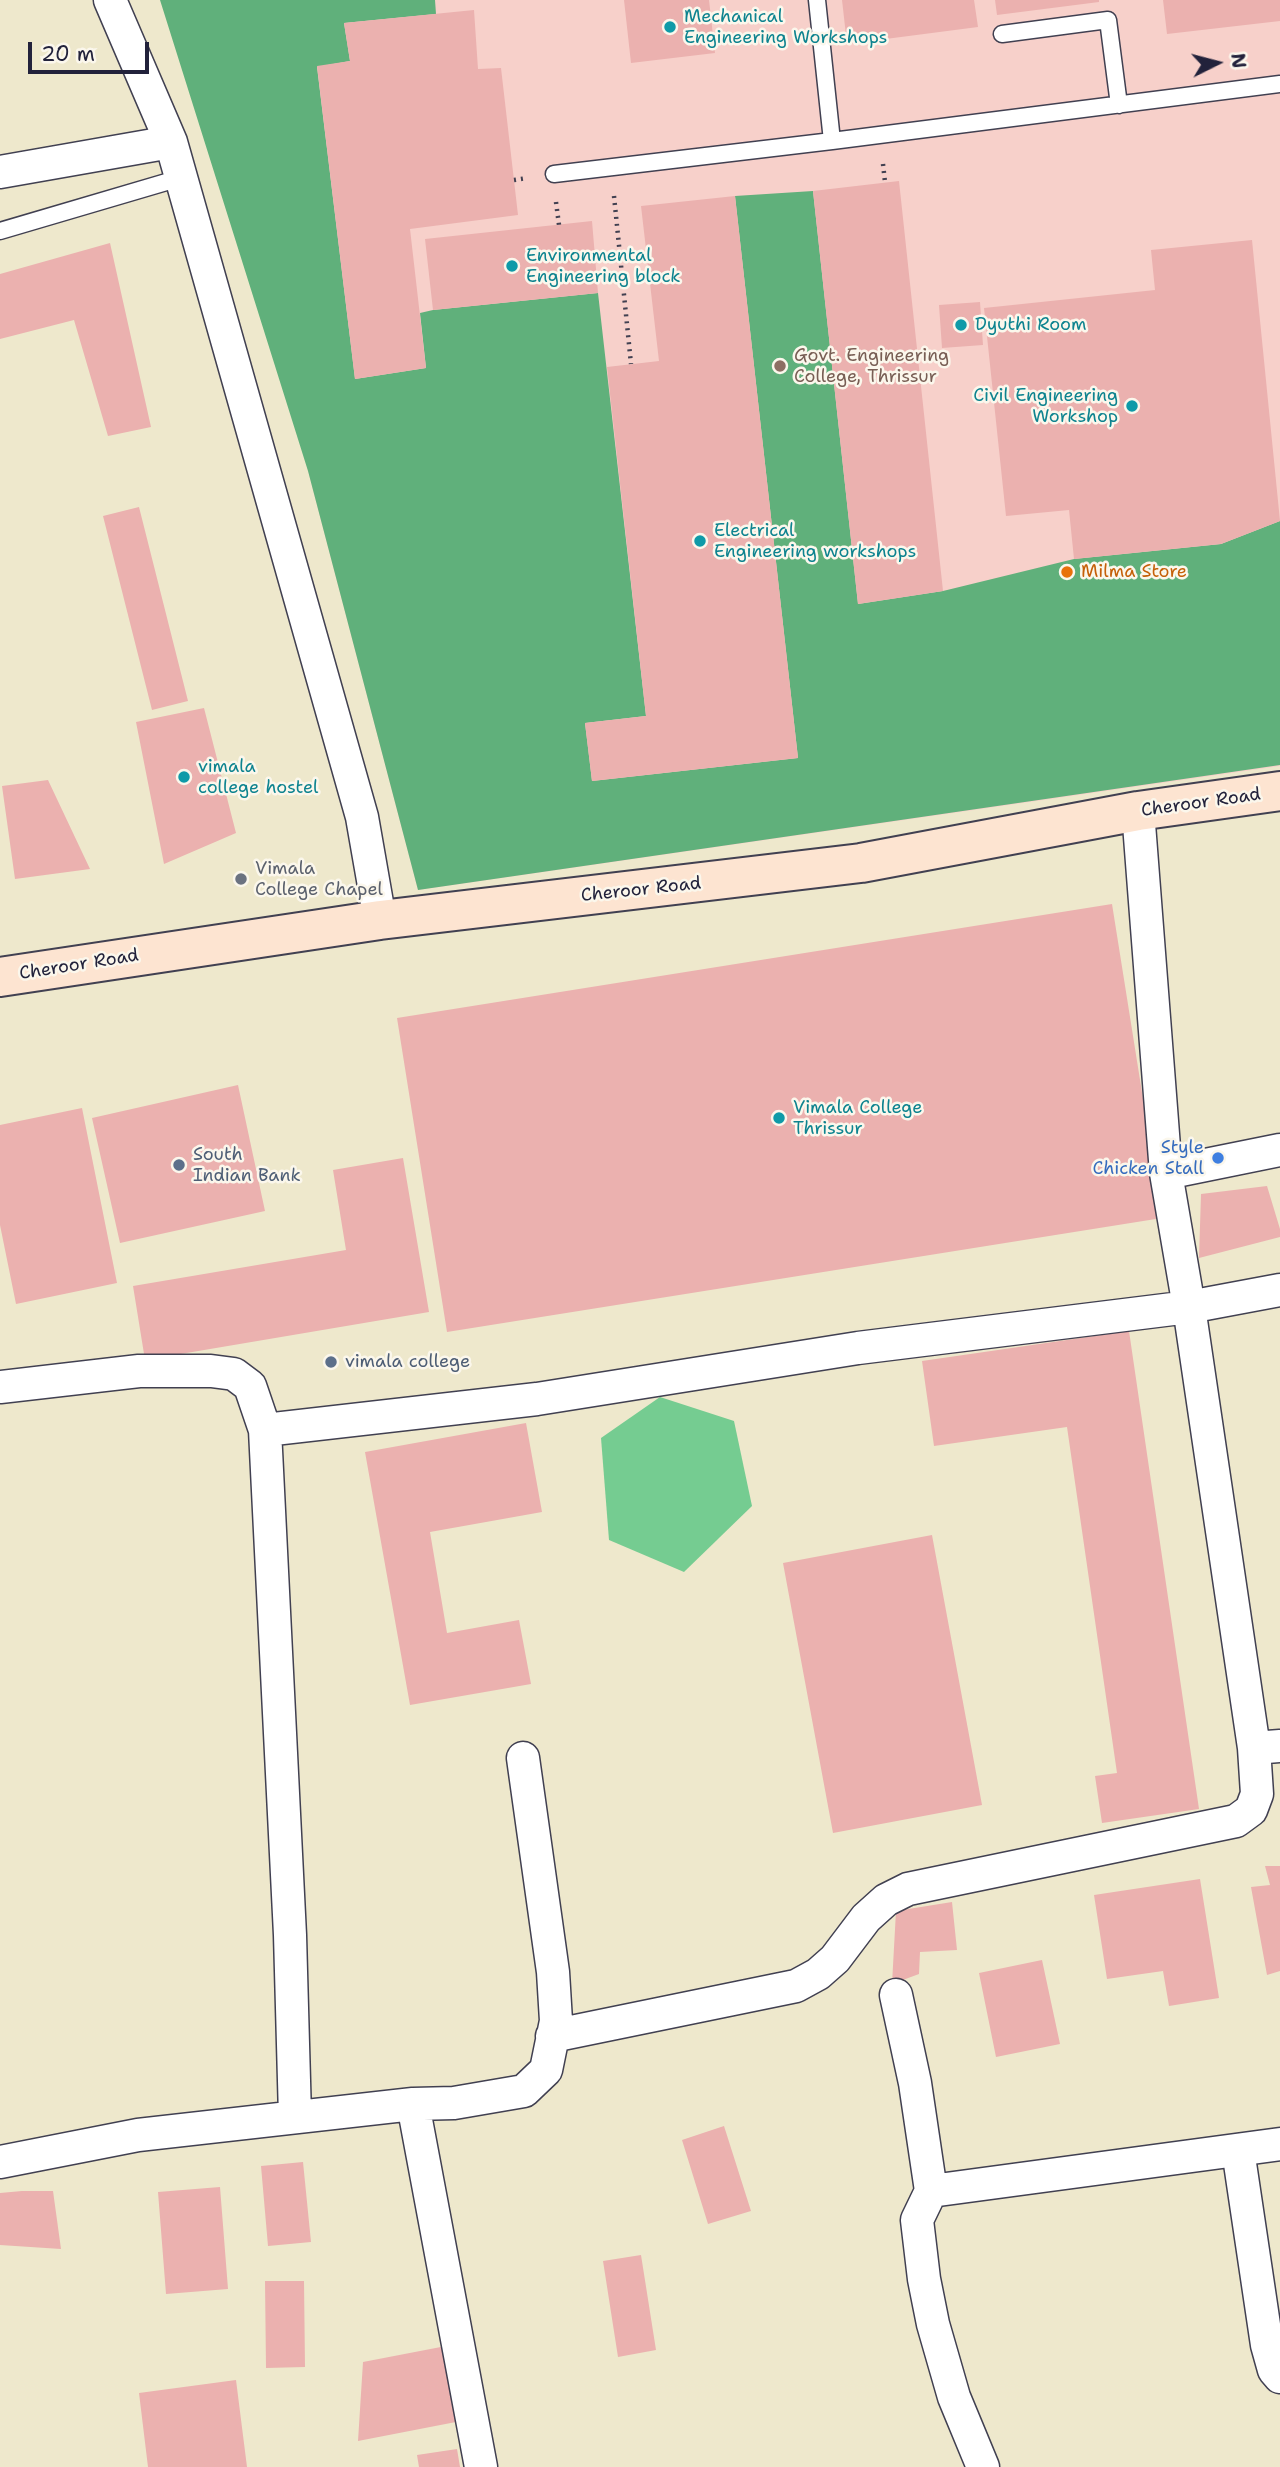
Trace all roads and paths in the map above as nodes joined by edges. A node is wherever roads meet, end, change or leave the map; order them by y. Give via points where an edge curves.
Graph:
1 (110, 0) edge
2 (817, 0) edge
3 (1002, 34) dead end
4 (1280, 84) edge
5 (1119, 105) junction
6 (878, 118) dead end
7 (879, 135) junction
8 (171, 142) junction
9 (832, 142) junction
10 (611, 167) junction
11 (0, 172) edge
12 (554, 174) dead end
13 (180, 178) junction
14 (0, 231) edge
15 (631, 364) dead end
16 (1280, 791) edge
17 (1138, 811) junction
18 (380, 919) junction
19 (0, 977) edge
20 (1280, 1150) edge
21 (1166, 1173) junction
22 (1280, 1290) edge
23 (1189, 1307) junction
24 (0, 1387) edge
25 (265, 1430) junction
26 (1267, 1747) edge
27 (523, 1758) dead end
28 (896, 1995) dead end
29 (552, 2036) junction
30 (413, 2104) junction
31 (295, 2117) junction
32 (1280, 2144) edge
33 (1238, 2150) junction
34 (0, 2162) edge
35 (931, 2191) junction
36 (1280, 2377) edge
37 (481, 2467) edge
38 (983, 2467) edge

1 - 8 street
2 - 9 lane
3 - 5 lane via 1108,20
4 - 5 lane
5 - 7 lane
6 - 7 lane
7 - 9 lane
8 - 11 street
8 - 13 street
9 - 10 lane
10 - 12 lane
10 - 15 path
13 - 14 lane
13 - 18 street via 362,817
16 - 17 main road, Cheroor Road
17 - 18 main road, Cheroor Road via 861,863
17 - 21 street
18 - 19 main road, Cheroor Road
20 - 21 street
21 - 23 street
22 - 23 street
23 - 25 street via 858,1348 537,1399
23 - 26 street
24 - 25 street via 139,1371 234,1374 250,1385
25 - 31 street
26 - 29 street via 1251,1810 1236,1821 908,1889 886,1900 835,1959 796,1986
27 - 29 street via 553,1972
28 - 35 street
29 - 30 street via 546,2070 524,2091 454,2103
30 - 31 street
30 - 37 street
31 - 34 street via 138,2134
32 - 33 street
33 - 35 street
33 - 36 street via 1267,2345
35 - 38 street via 917,2220 924,2279 954,2397

